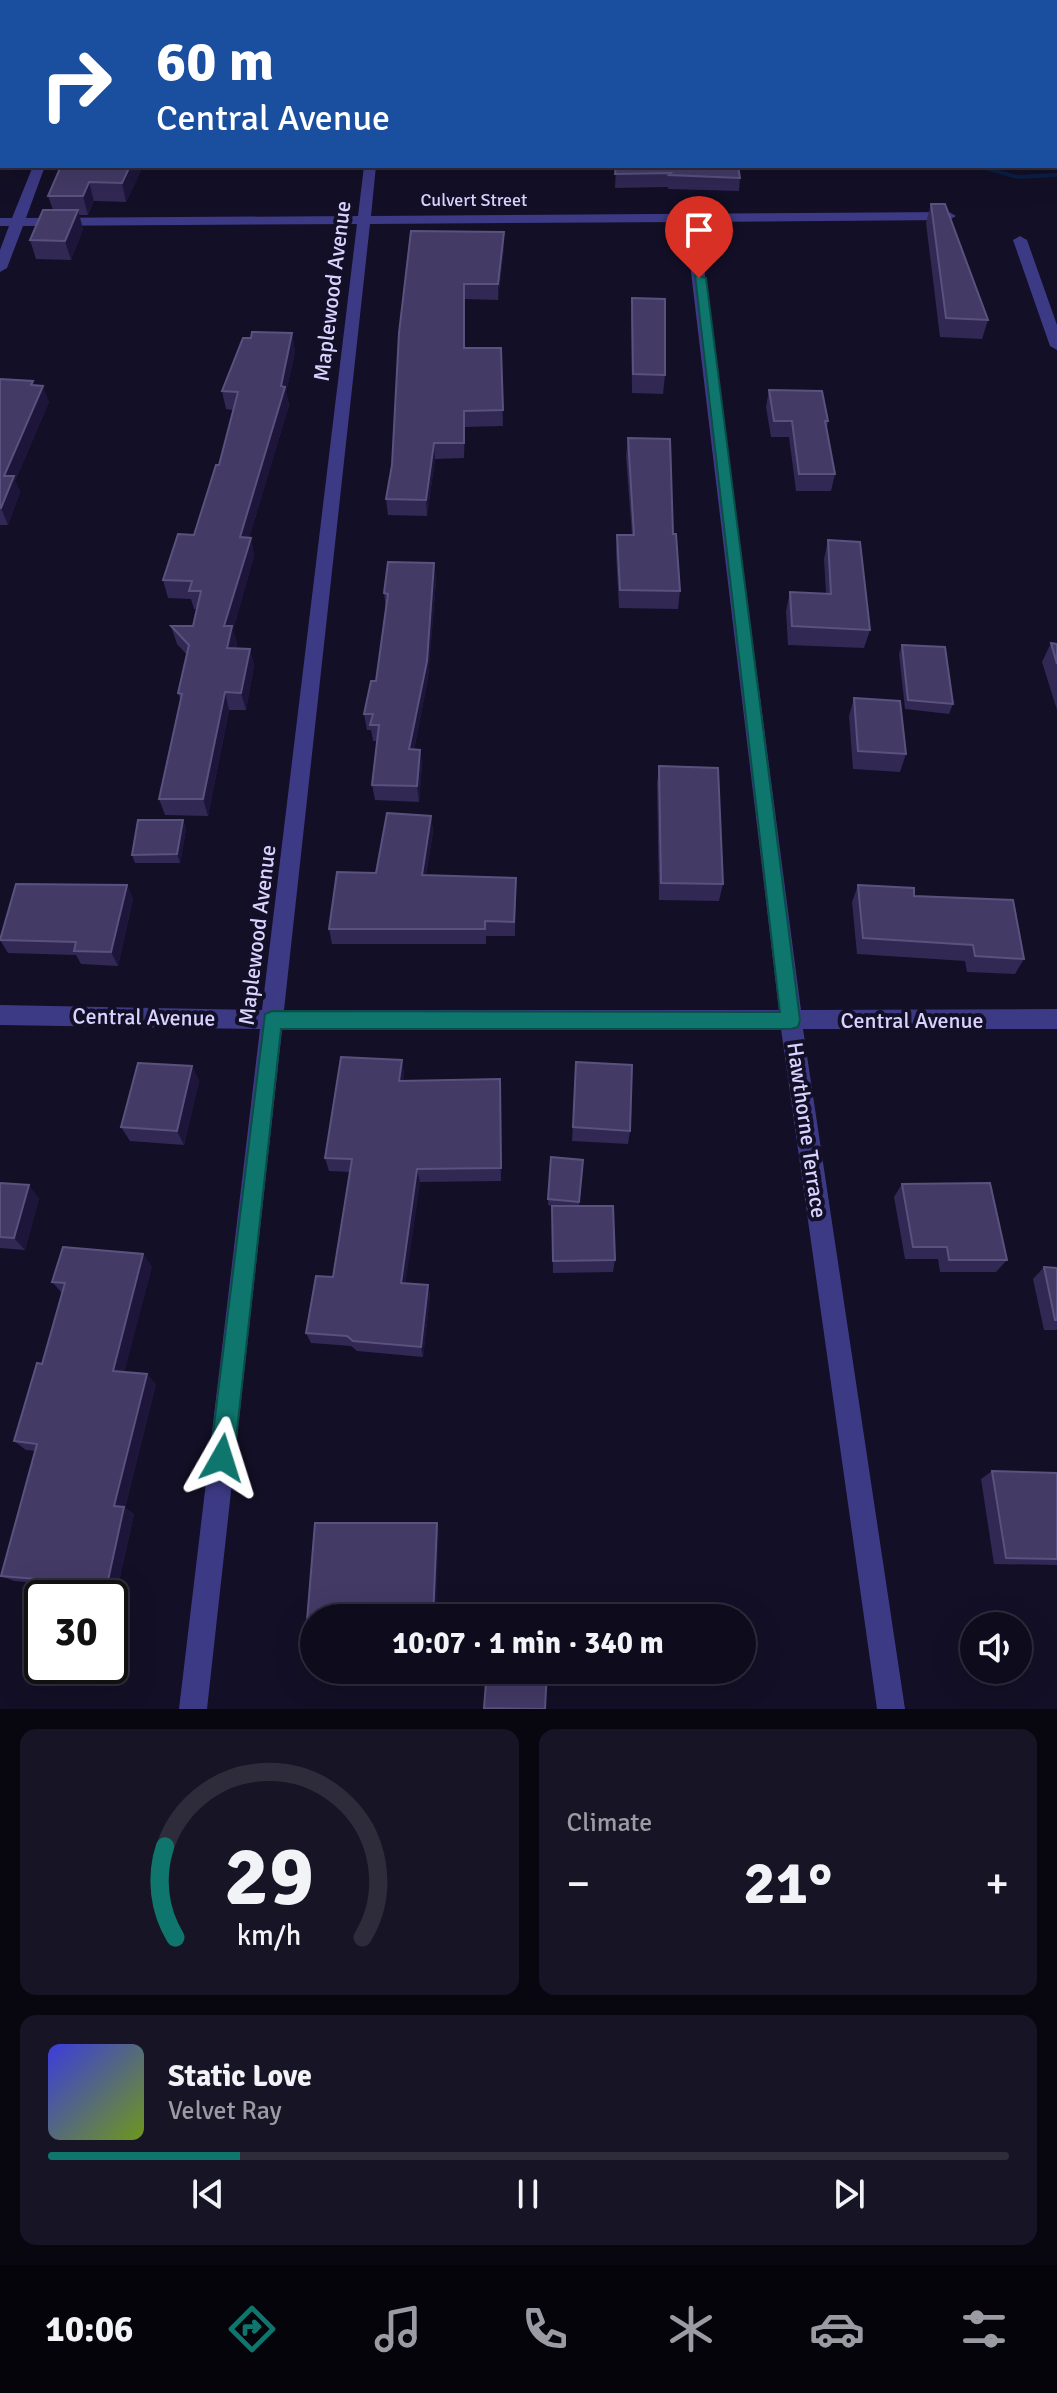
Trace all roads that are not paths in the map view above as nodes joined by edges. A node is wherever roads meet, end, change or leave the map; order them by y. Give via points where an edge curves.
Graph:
1 (38, 168) edge
2 (370, 168) edge
3 (691, 216) junction
4 (949, 216) edge
5 (364, 218) junction
6 (18, 221) junction
7 (0, 222) edge
8 (1020, 240) dead end
9 (0, 268) edge
10 (1057, 346) edge
11 (0, 1015) edge
12 (1057, 1019) edge
13 (272, 1020) junction
14 (791, 1020) junction
15 (193, 1709) edge
16 (891, 1709) edge

1 - 6 street
2 - 5 street, Maplewood Avenue
3 - 4 street, Culvert Street
3 - 5 street, Culvert Street
3 - 14 street, Hawthorne Terrace
5 - 6 street, Culvert Street
5 - 13 street, Maplewood Avenue
6 - 7 street, Culvert Street
6 - 9 street
8 - 10 street
11 - 13 street, Central Avenue
12 - 14 street, Central Avenue
13 - 14 street, Central Avenue
13 - 15 street, Maplewood Avenue
14 - 16 street, Hawthorne Terrace

